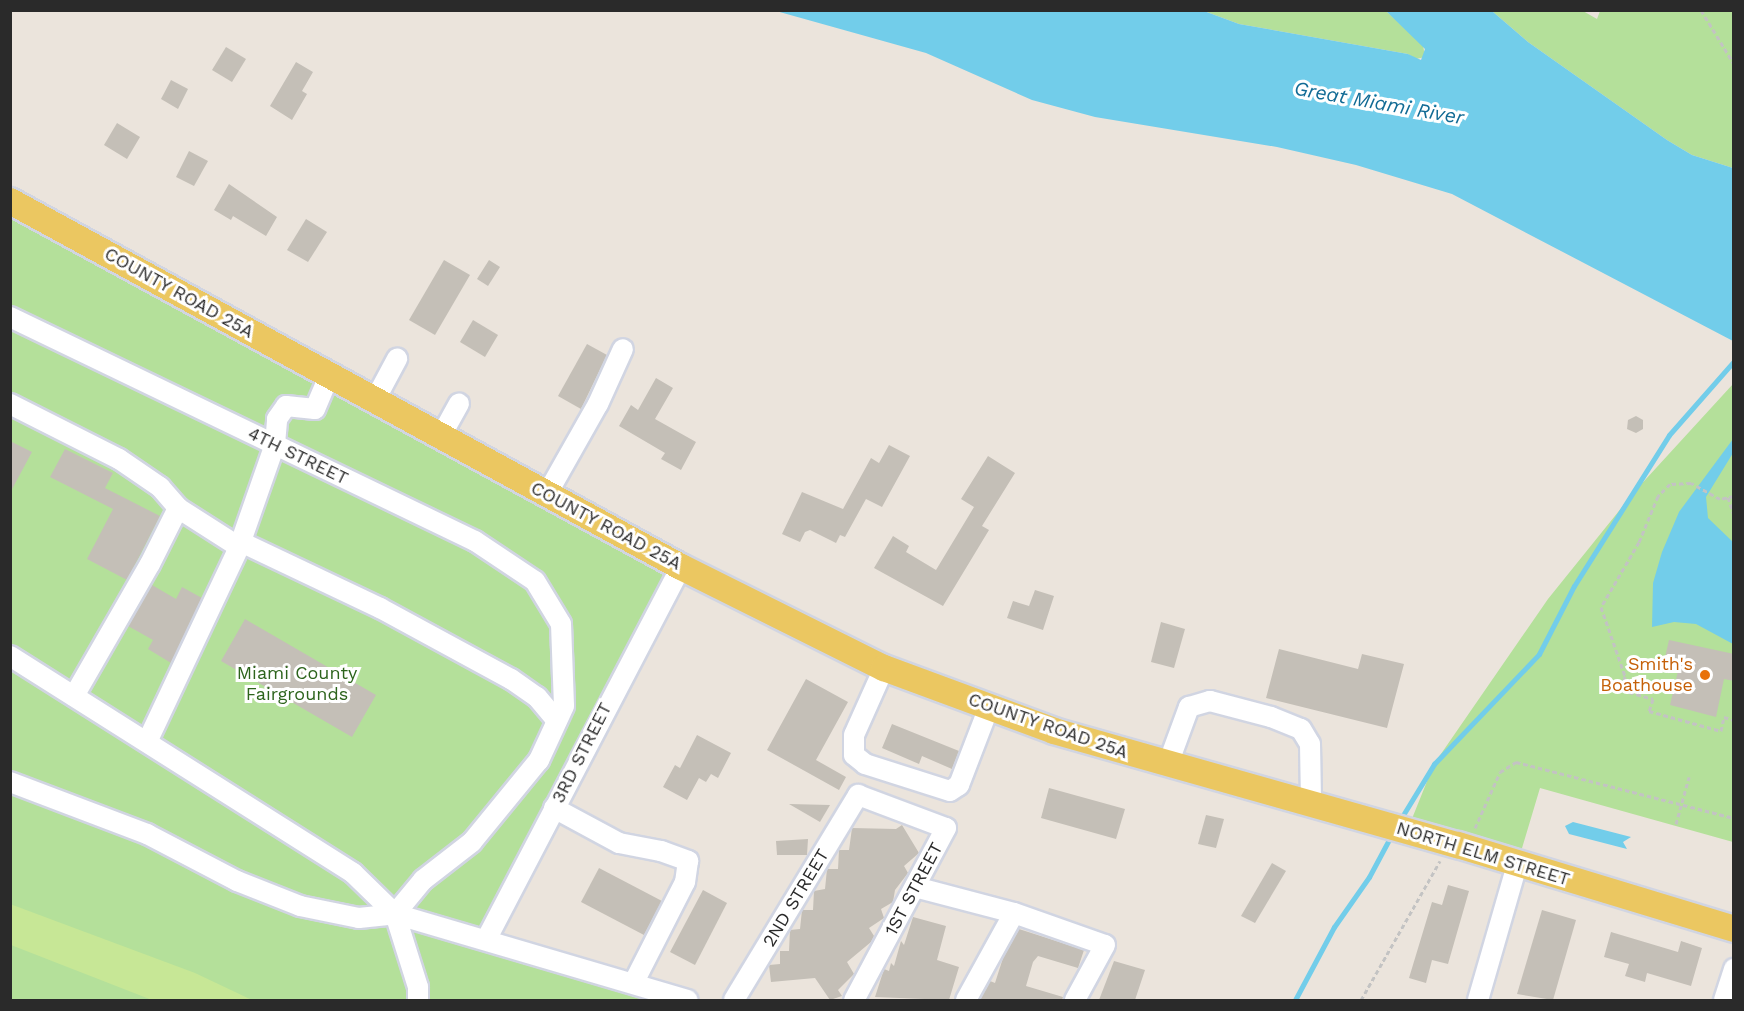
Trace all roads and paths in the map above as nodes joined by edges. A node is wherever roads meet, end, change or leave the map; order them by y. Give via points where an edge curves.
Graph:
1 (1701, 10) edge
2 (1734, 64) edge
3 (10, 201) edge
4 (10, 316) edge
5 (623, 349) dead end
6 (397, 359) dead end
7 (329, 376) junction
8 (375, 400) junction
9 (10, 404) edge
10 (459, 404) dead end
11 (441, 436) junction
12 (275, 444) junction
13 (547, 494) junction
14 (1734, 496) edge
15 (1728, 497) junction
16 (178, 508) junction
17 (1734, 514) edge
18 (240, 544) junction
19 (681, 567) junction
20 (10, 656) edge
21 (884, 668) junction
22 (74, 696) junction
23 (989, 707) junction
24 (1734, 720) edge
25 (558, 721) junction
26 (147, 742) junction
27 (1168, 764) junction
28 (1689, 777) dead end
29 (10, 782) edge
30 (1232, 782) joint
31 (858, 795) joint
32 (1311, 804) junction
33 (1682, 804) junction
34 (554, 808) junction
35 (1734, 818) edge
36 (1676, 824) dead end
37 (1458, 845) junction
38 (1517, 865) junction
39 (915, 886) junction
40 (1014, 913) junction
41 (395, 914) junction
42 (1734, 928) edge
43 (486, 940) junction
44 (1734, 969) edge
45 (633, 984) junction
46 (1484, 999) edge
47 (418, 1000) edge
48 (688, 1000) edge
49 (734, 1000) edge
50 (854, 1000) edge
51 (966, 1000) edge
52 (1075, 1000) edge
53 (1361, 1000) edge
54 (1724, 1000) edge

1 - 2 path
3 - 7 main road, COUNTY ROAD 25A
4 - 12 street, 4TH STREET
5 - 13 street via 598,404
6 - 8 street
7 - 8 main road, COUNTY ROAD 25A
7 - 12 street via 315,409 286,406 277,419
8 - 11 main road, COUNTY ROAD 25A
9 - 16 street via 119,459 160,487
10 - 11 street
11 - 13 main road, COUNTY ROAD 25A
12 - 18 street
12 - 25 street, 4TH STREET via 475,542 535,581 561,624 564,706
13 - 19 main road, COUNTY ROAD 25A
14 - 15 path
15 - 17 path
15 - 24 path via 1720,499 1691,483 1670,484 1658,496 1639,542 1601,607 1625,676 1622,690 1653,699 1649,711 1710,728 1720,730 1724,717
16 - 18 street
16 - 22 street
18 - 25 street via 380,608 511,679 537,697
18 - 26 street
19 - 21 main road, COUNTY ROAD 25A
19 - 34 street, 3RD STREET
20 - 22 street
21 - 23 main road, COUNTY ROAD 25A
21 - 23 street via 854,735 854,755 865,764 950,791 958,785
22 - 26 street
23 - 27 main road, COUNTY ROAD 25A via 1054,731
25 - 41 street via 539,760 472,842 423,880
26 - 41 street via 353,873
27 - 30 main road, COUNTY ROAD 25A
27 - 32 street via 1189,707 1210,701 1270,717 1301,729 1310,744
28 - 33 path
29 - 41 street via 147,834 237,881 300,906 358,918
30 - 32 main road, NORTH ELM STREET
31 - 39 street, 1ST STREET via 946,828
31 - 49 street, 2ND STREET
32 - 37 main road, NORTH ELM STREET
33 - 35 path
33 - 36 path
33 - 37 path via 1516,762 1500,771 1479,825
34 - 43 street, 3RD STREET
34 - 45 street via 619,843 688,861 685,882
37 - 38 main road, NORTH ELM STREET
37 - 53 path via 1436,865
38 - 42 main road, NORTH ELM STREET
38 - 46 street
39 - 40 street
39 - 50 street, 1ST STREET
40 - 51 street
40 - 52 street via 1105,945
41 - 43 street
41 - 47 street via 418,987
43 - 45 street
44 - 54 street
45 - 48 street

